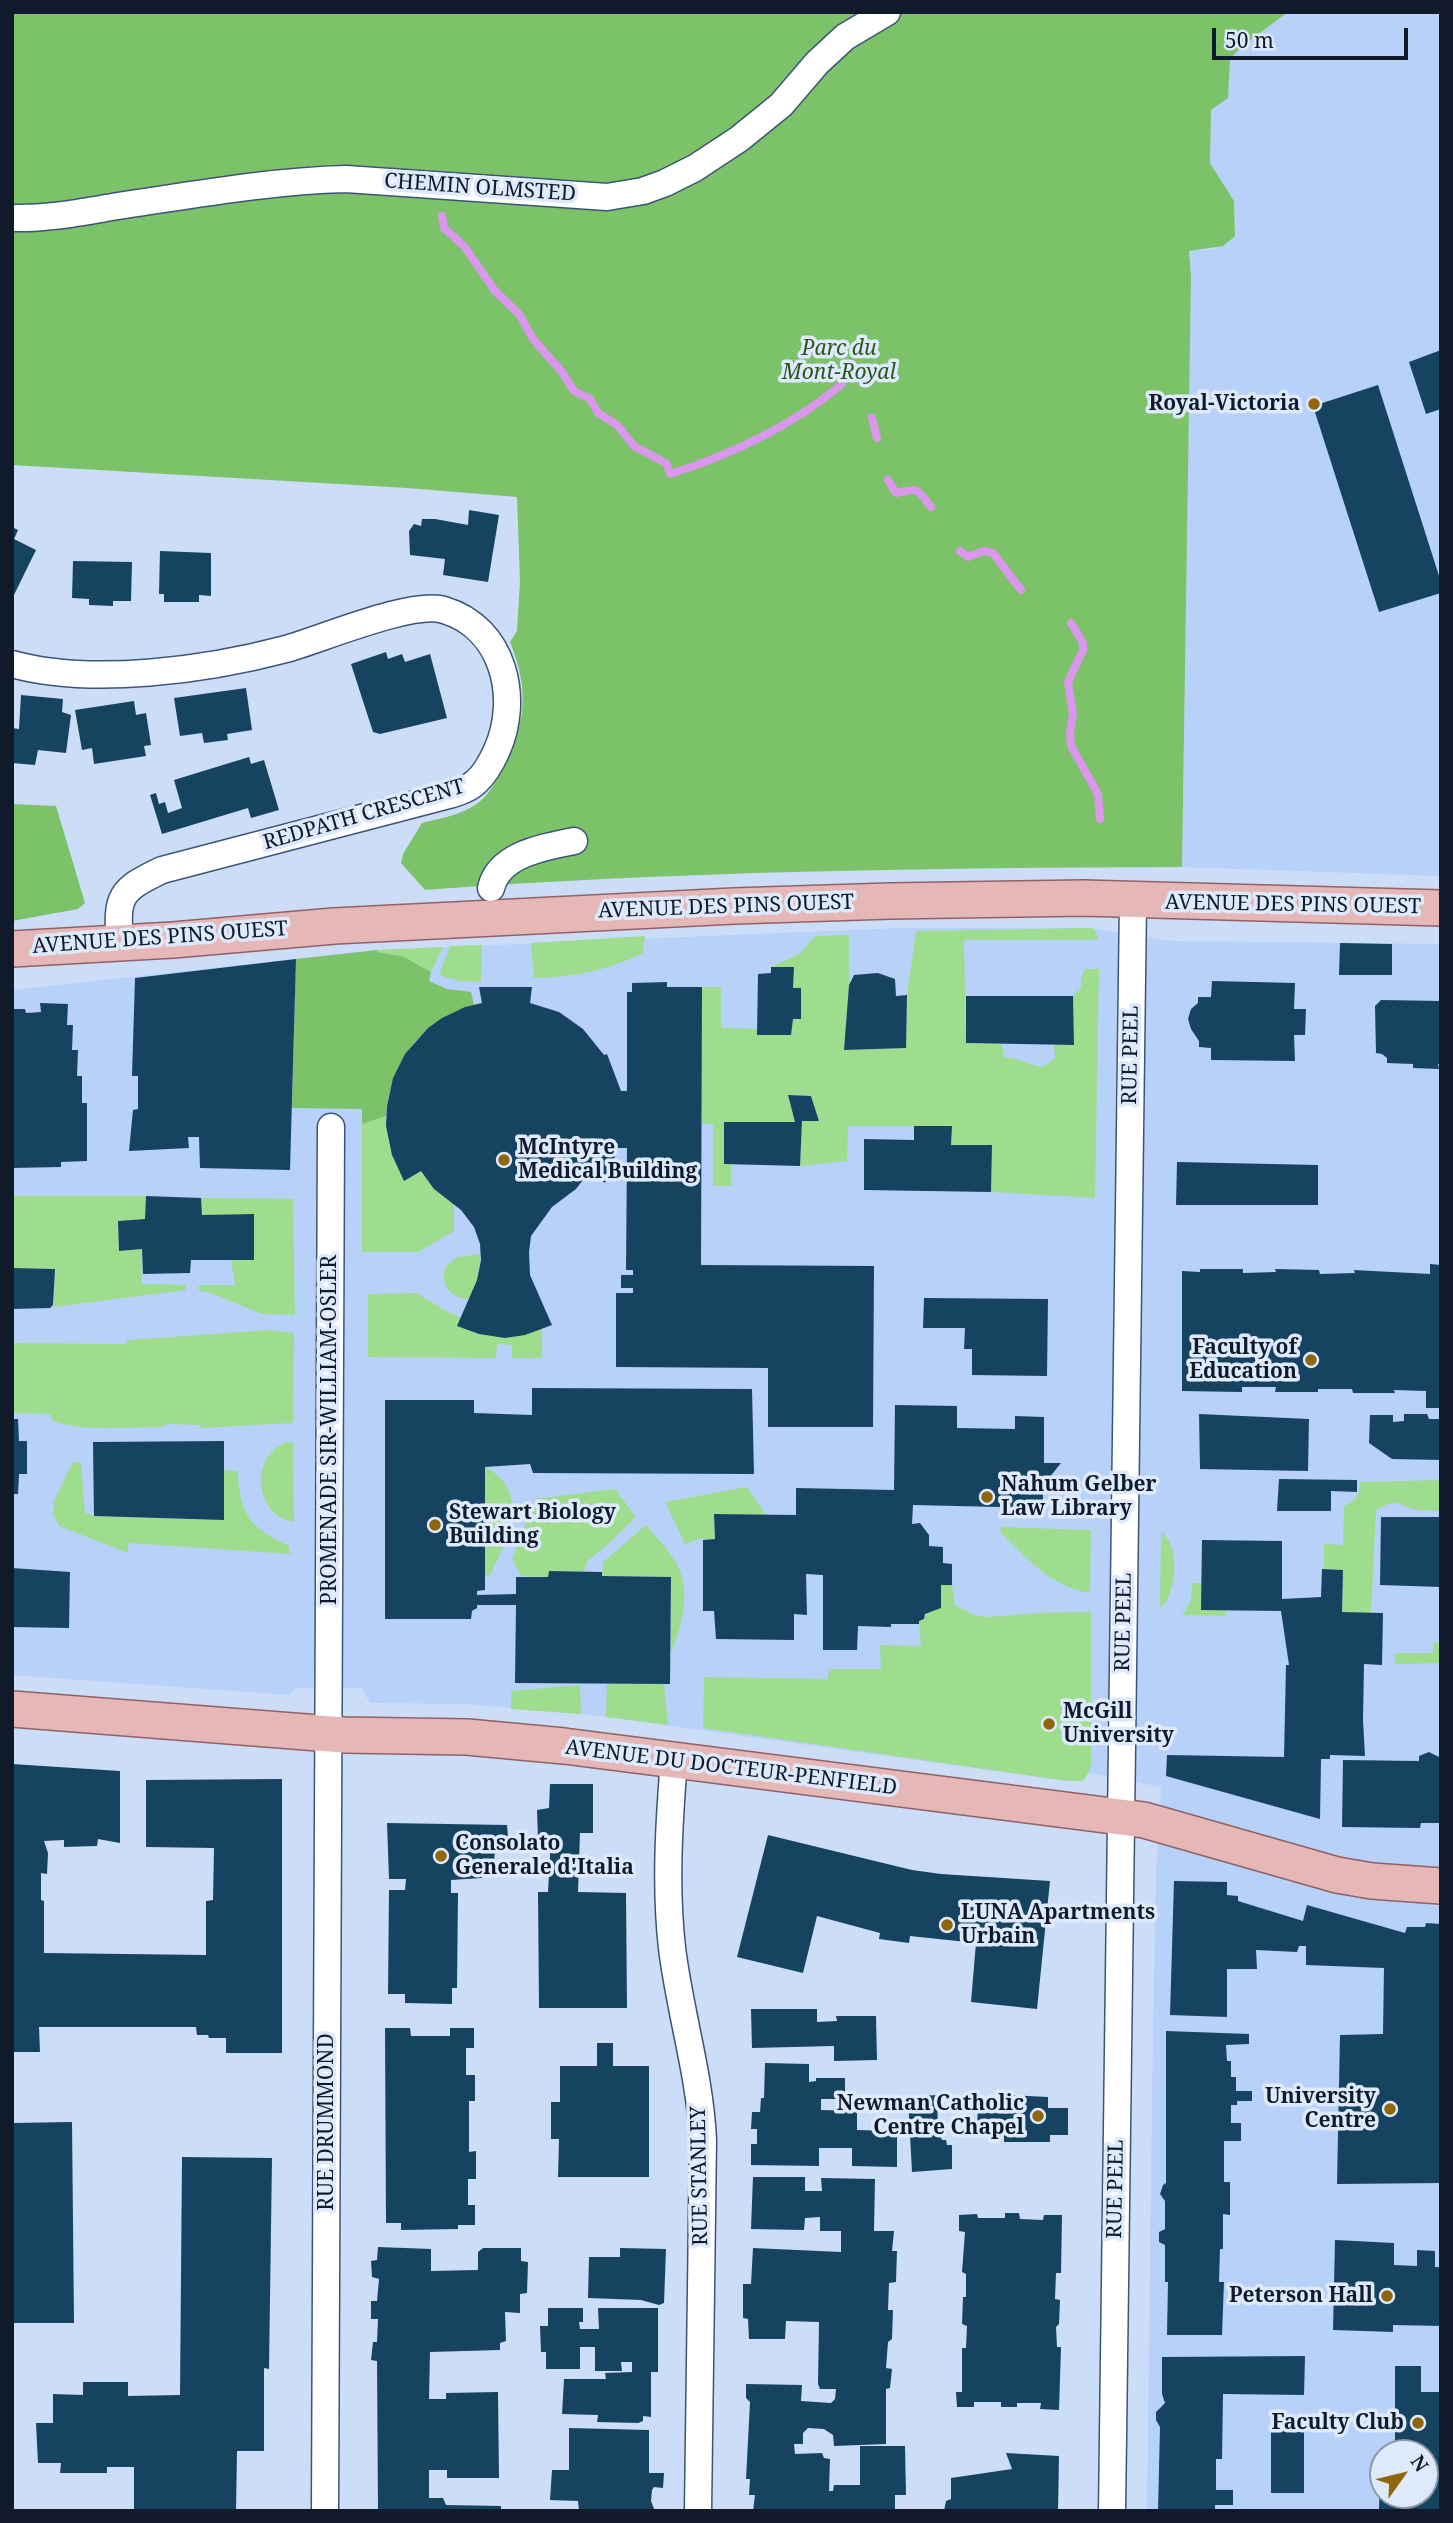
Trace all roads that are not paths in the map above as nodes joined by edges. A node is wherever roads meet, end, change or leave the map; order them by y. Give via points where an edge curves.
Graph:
1 (887, 12) edge
2 (12, 218) edge
3 (12, 664) edge
4 (574, 841) dead end
5 (491, 888) dead end
6 (1133, 901) junction
7 (1441, 908) edge
8 (120, 942) junction
9 (12, 949) edge
10 (331, 1126) dead end
11 (12, 1709) edge
12 (329, 1733) junction
13 (674, 1760) junction
14 (1119, 1816) junction
15 (1441, 1886) edge
16 (326, 2511) edge
17 (698, 2511) edge
18 (1111, 2511) edge

1 - 2 street, CHEMIN OLMSTED via 845,37 765,120 722,151 664,183 624,195 319,179 72,215
3 - 8 street, REDPATH CRESCENT via 64,673 175,670 286,649 426,607 444,610 473,625 500,662 508,688 506,724 493,759 472,786 162,870 132,886 122,897 117,911
4 - 5 street via 513,860 498,873
6 - 7 main road, AVENUE DES PINS OUEST
6 - 8 main road, AVENUE DES PINS OUEST via 1016,898 734,906
6 - 14 street, RUE PEEL
8 - 9 main road, AVENUE DES PINS OUEST
10 - 12 street, PROMENADE SIR-WILLIAM-OSLER
11 - 12 main road, AVENUE DU DOCTEUR-PENFIELD
12 - 13 main road, AVENUE DU DOCTEUR-PENFIELD via 504,1739
12 - 16 street, RUE DRUMMOND
13 - 14 main road, AVENUE DU DOCTEUR-PENFIELD
13 - 17 street, RUE STANLEY via 670,1929 703,2140
14 - 15 main road, AVENUE DU DOCTEUR-PENFIELD via 1156,1822 1338,1875
14 - 18 street, RUE PEEL

